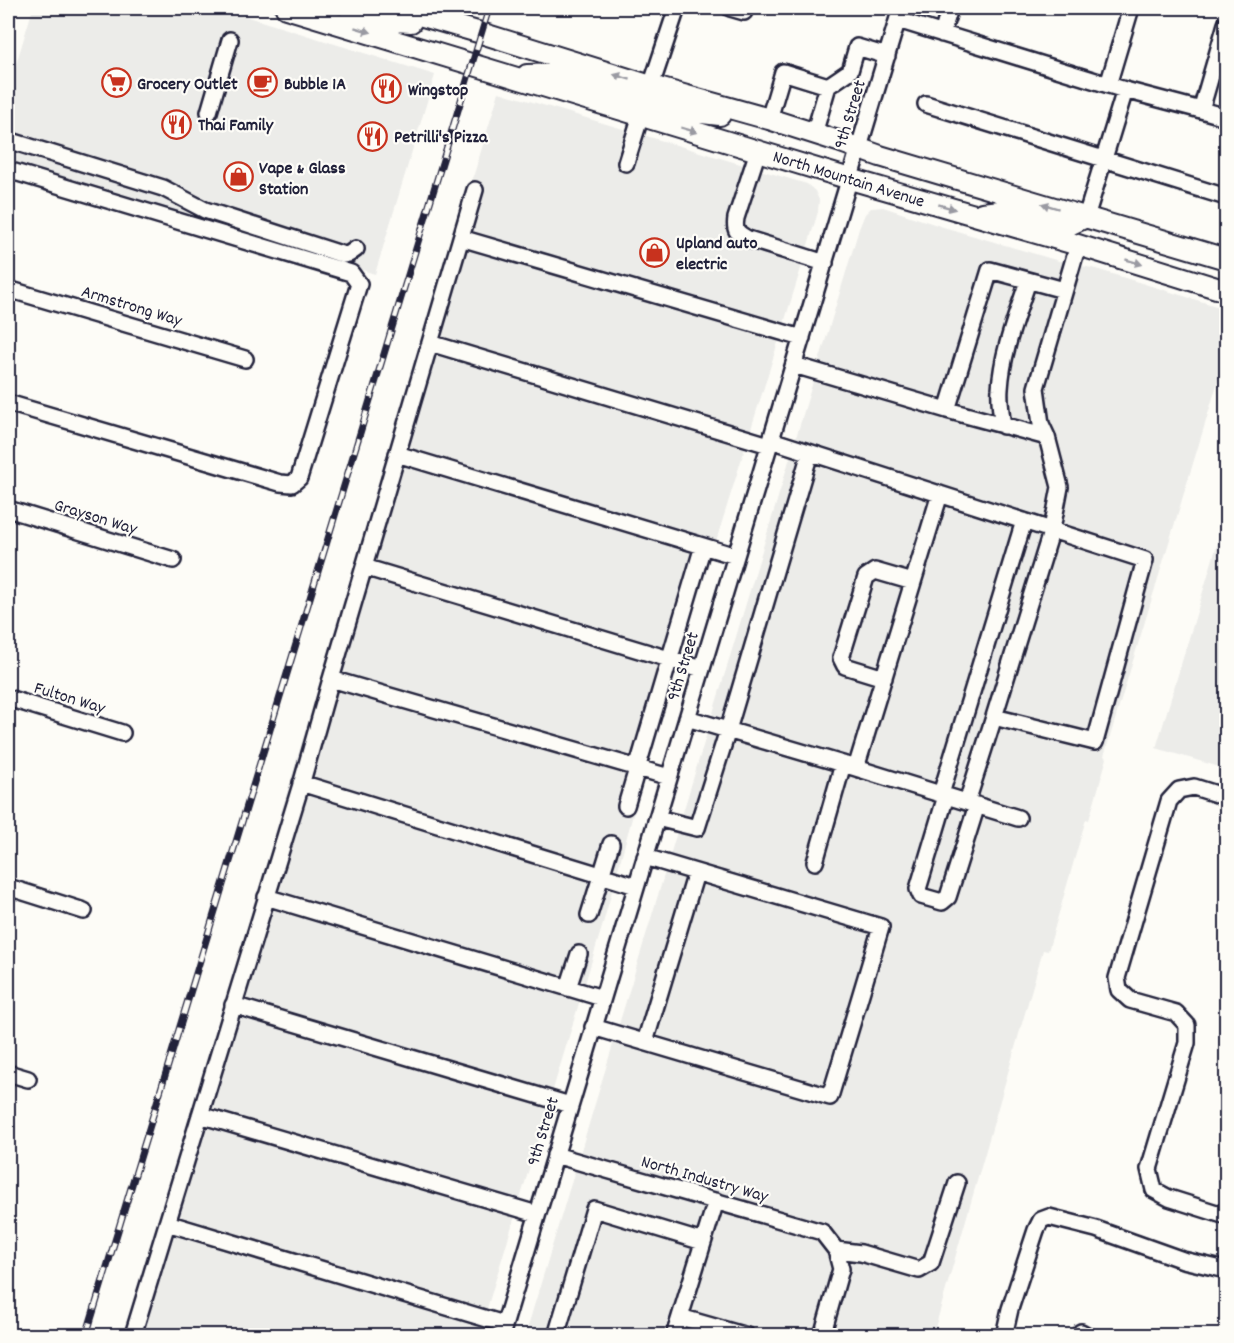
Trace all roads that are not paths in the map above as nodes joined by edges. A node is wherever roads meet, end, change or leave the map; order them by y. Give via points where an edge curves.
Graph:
1 (286, 8) edge
2 (349, 8) edge
3 (395, 8) edge
4 (677, 8) edge
5 (730, 8) edge
6 (746, 8) edge
7 (950, 8) edge
8 (1131, 8) edge
9 (899, 14) edge
10 (432, 18) junction
11 (1227, 24) edge
12 (942, 34) junction
13 (230, 40) dead end
14 (887, 56) junction
15 (512, 76) junction
16 (1108, 85) junction
17 (651, 86) junction
18 (828, 86) junction
19 (1125, 90) junction
20 (926, 104) dead end
21 (1201, 110) junction
22 (209, 112) dead end
23 (641, 115) junction
24 (759, 117) junction
25 (1227, 117) edge
26 (814, 134) junction
27 (8, 140) edge
28 (859, 149) junction
29 (758, 150) junction
30 (1103, 160) junction
31 (626, 163) dead end
32 (8, 170) edge
33 (850, 179) junction
34 (475, 190) dead end
35 (1227, 197) edge
36 (974, 214) junction
37 (1086, 217) junction
38 (461, 238) junction
39 (1078, 245) junction
40 (356, 249) dead end
41 (1227, 260) edge
42 (825, 263) junction
43 (1028, 281) junction
44 (8, 288) edge
45 (1064, 290) junction
46 (1227, 291) edge
47 (802, 338) junction
48 (430, 343) junction
49 (245, 359) dead end
50 (794, 365) junction
51 (8, 403) edge
52 (947, 410) junction
53 (1003, 426) junction
54 (1047, 438) junction
55 (770, 442) junction
56 (810, 453) junction
57 (397, 454) junction
58 (940, 494) junction
59 (8, 509) edge
60 (1024, 521) junction
61 (1052, 529) junction
62 (703, 546) junction
63 (736, 556) junction
64 (173, 560) dead end
65 (364, 567) junction
66 (913, 582) junction
67 (669, 659) junction
68 (702, 669) junction
69 (884, 678) junction
70 (331, 679) junction
71 (8, 698) edge
72 (687, 717) junction
73 (994, 717) junction
74 (728, 730) junction
75 (122, 733) dead end
76 (850, 766) junction
77 (637, 767) junction
78 (669, 777) junction
79 (302, 783) junction
80 (943, 795) junction
81 (1227, 797) edge
82 (972, 804) junction
83 (626, 806) dead end
84 (657, 818) junction
85 (1018, 818) dead end
86 (611, 844) dead end
87 (645, 857) junction
88 (815, 862) dead end
89 (696, 873) junction
90 (602, 876) junction
91 (636, 886) junction
92 (8, 887) edge
93 (266, 897) junction
94 (84, 910) dead end
95 (589, 915) dead end
96 (579, 954) dead end
97 (568, 988) junction
98 (602, 998) junction
99 (233, 1005) junction
100 (593, 1027) junction
101 (645, 1042) junction
102 (8, 1073) edge
103 (28, 1079) dead end
104 (570, 1105) junction
105 (200, 1115) junction
106 (555, 1155) junction
107 (957, 1183) dead end
108 (716, 1201) junction
109 (537, 1214) junction
110 (1227, 1216) edge
111 (168, 1223) junction
112 (703, 1242) junction
113 (836, 1250) junction
114 (1227, 1270) edge
115 (680, 1317) junction
116 (503, 1330) edge
117 (134, 1335) edge
118 (556, 1335) edge
119 (674, 1335) edge
120 (747, 1335) edge
121 (822, 1335) edge
122 (1004, 1335) edge

1 -> 15 main road, North Mountain Avenue
2 - 10 main road via 393,21
3 - 10 main road, North Mountain Avenue
4 - 17 street
5 - 6 street via 744,12
7 - 12 street
8 - 16 street
9 - 12 street
9 - 14 street, 9th Street
17 -> 10 main road, North Mountain Avenue
11 - 21 street
12 - 16 street
13 - 22 street
14 - 18 street via 857,47 850,71
14 - 28 street, 9th Street
15 - 17 main road via 560,74 633,96
15 - 23 main road, North Mountain Avenue
16 - 19 street
17 - 24 main road, North Mountain Avenue
18 - 24 street via 783,72
18 - 26 street
19 - 21 street
19 - 30 street
20 - 30 street
21 - 25 street
23 - 24 main road via 659,102 693,112
23 -> 29 main road, North Mountain Avenue
23 - 31 street
24 - 26 main road, North Mountain Avenue
26 - 28 main road, North Mountain Avenue
27 - 40 street via 163,188 205,210 344,255
28 - 33 street, 9th Street
37 -> 28 main road, North Mountain Avenue
29 - 33 main road, North Mountain Avenue
29 - 42 street via 736,218 739,233
30 - 35 street
30 - 37 street
32 - 51 street via 351,273 359,284 299,478 292,484
33 -> 36 main road, North Mountain Avenue
33 - 42 street, 9th Street
34 - 38 street
36 - 37 main road via 1009,210 1065,227
36 - 39 main road, North Mountain Avenue
37 - 41 main road, North Mountain Avenue
38 - 47 street
38 - 48 street
39 - 41 main road via 1099,234 1193,262
39 - 45 street
39 -> 46 main road, North Mountain Avenue
42 - 47 street, 9th Street
43 - 45 street
43 - 52 street via 990,270
43 - 53 street via 1002,368
44 - 49 street, Armstrong Way
45 - 54 street via 1036,388
47 - 50 street, 9th Street
48 - 55 street
48 - 57 street
50 - 52 street
50 - 55 street, 9th Street
52 - 53 street
53 - 54 street
54 - 61 street via 1060,487
55 - 56 street
55 - 63 street, 9th Street
56 - 58 street
56 - 74 street
57 - 62 street
57 - 65 street
58 - 60 street
58 - 66 street
59 - 64 street, Grayson Way
60 - 61 street
60 - 80 street
61 - 73 street
61 - 73 street via 1145,560 1095,742
62 - 63 street
62 - 67 street
63 - 68 street, 9th Street
65 - 67 street
65 - 70 street
66 - 69 street
66 - 69 street via 875,571 866,577 853,617 841,658 846,666
67 - 68 street
67 - 77 street
68 - 72 street, 9th Street
69 - 76 street
70 - 77 street
70 - 79 street
71 - 75 street, Fulton Way
72 - 74 street
72 - 78 street, 9th Street
73 - 82 street
74 - 76 street
74 - 84 street via 697,828
76 - 80 street
76 - 88 street
77 - 78 street
77 - 83 street
78 - 84 street, 9th Street
79 - 90 street
79 - 93 street
80 - 82 street
80 - 82 street via 918,889 921,896 942,902 948,897
81 - 110 street via 1194,787 1179,790 1170,801 1117,978 1119,990 1130,1000 1176,1013 1187,1025 1187,1043 1149,1169 1154,1190
82 - 85 street
84 - 87 street, 9th Street
86 - 90 street
87 - 89 street
87 - 91 street, 9th Street
89 - 101 street
89 - 101 street via 881,927 830,1097
90 - 91 street
90 - 95 street
91 - 98 street, 9th Street
92 - 94 street
93 - 97 street
93 - 99 street
96 - 97 street
97 - 98 street
98 - 100 street, 9th Street
99 - 104 street
99 - 105 street
100 - 101 street
100 - 104 street, 9th Street
102 - 103 street
104 - 106 street, 9th Street
105 - 109 street
105 - 111 street
106 - 108 street, North Industry Way
106 - 109 street, 9th Street
107 - 113 street via 931,1263 919,1269
108 - 112 street
108 - 113 street, North Industry Way via 822,1232
109 - 116 street, 9th Street
111 - 116 street
111 - 117 street
112 - 115 street
112 - 118 street via 594,1209
113 - 121 street via 841,1269
114 - 122 street via 1049,1217 1041,1220 1036,1230
115 - 119 street
115 - 120 street

